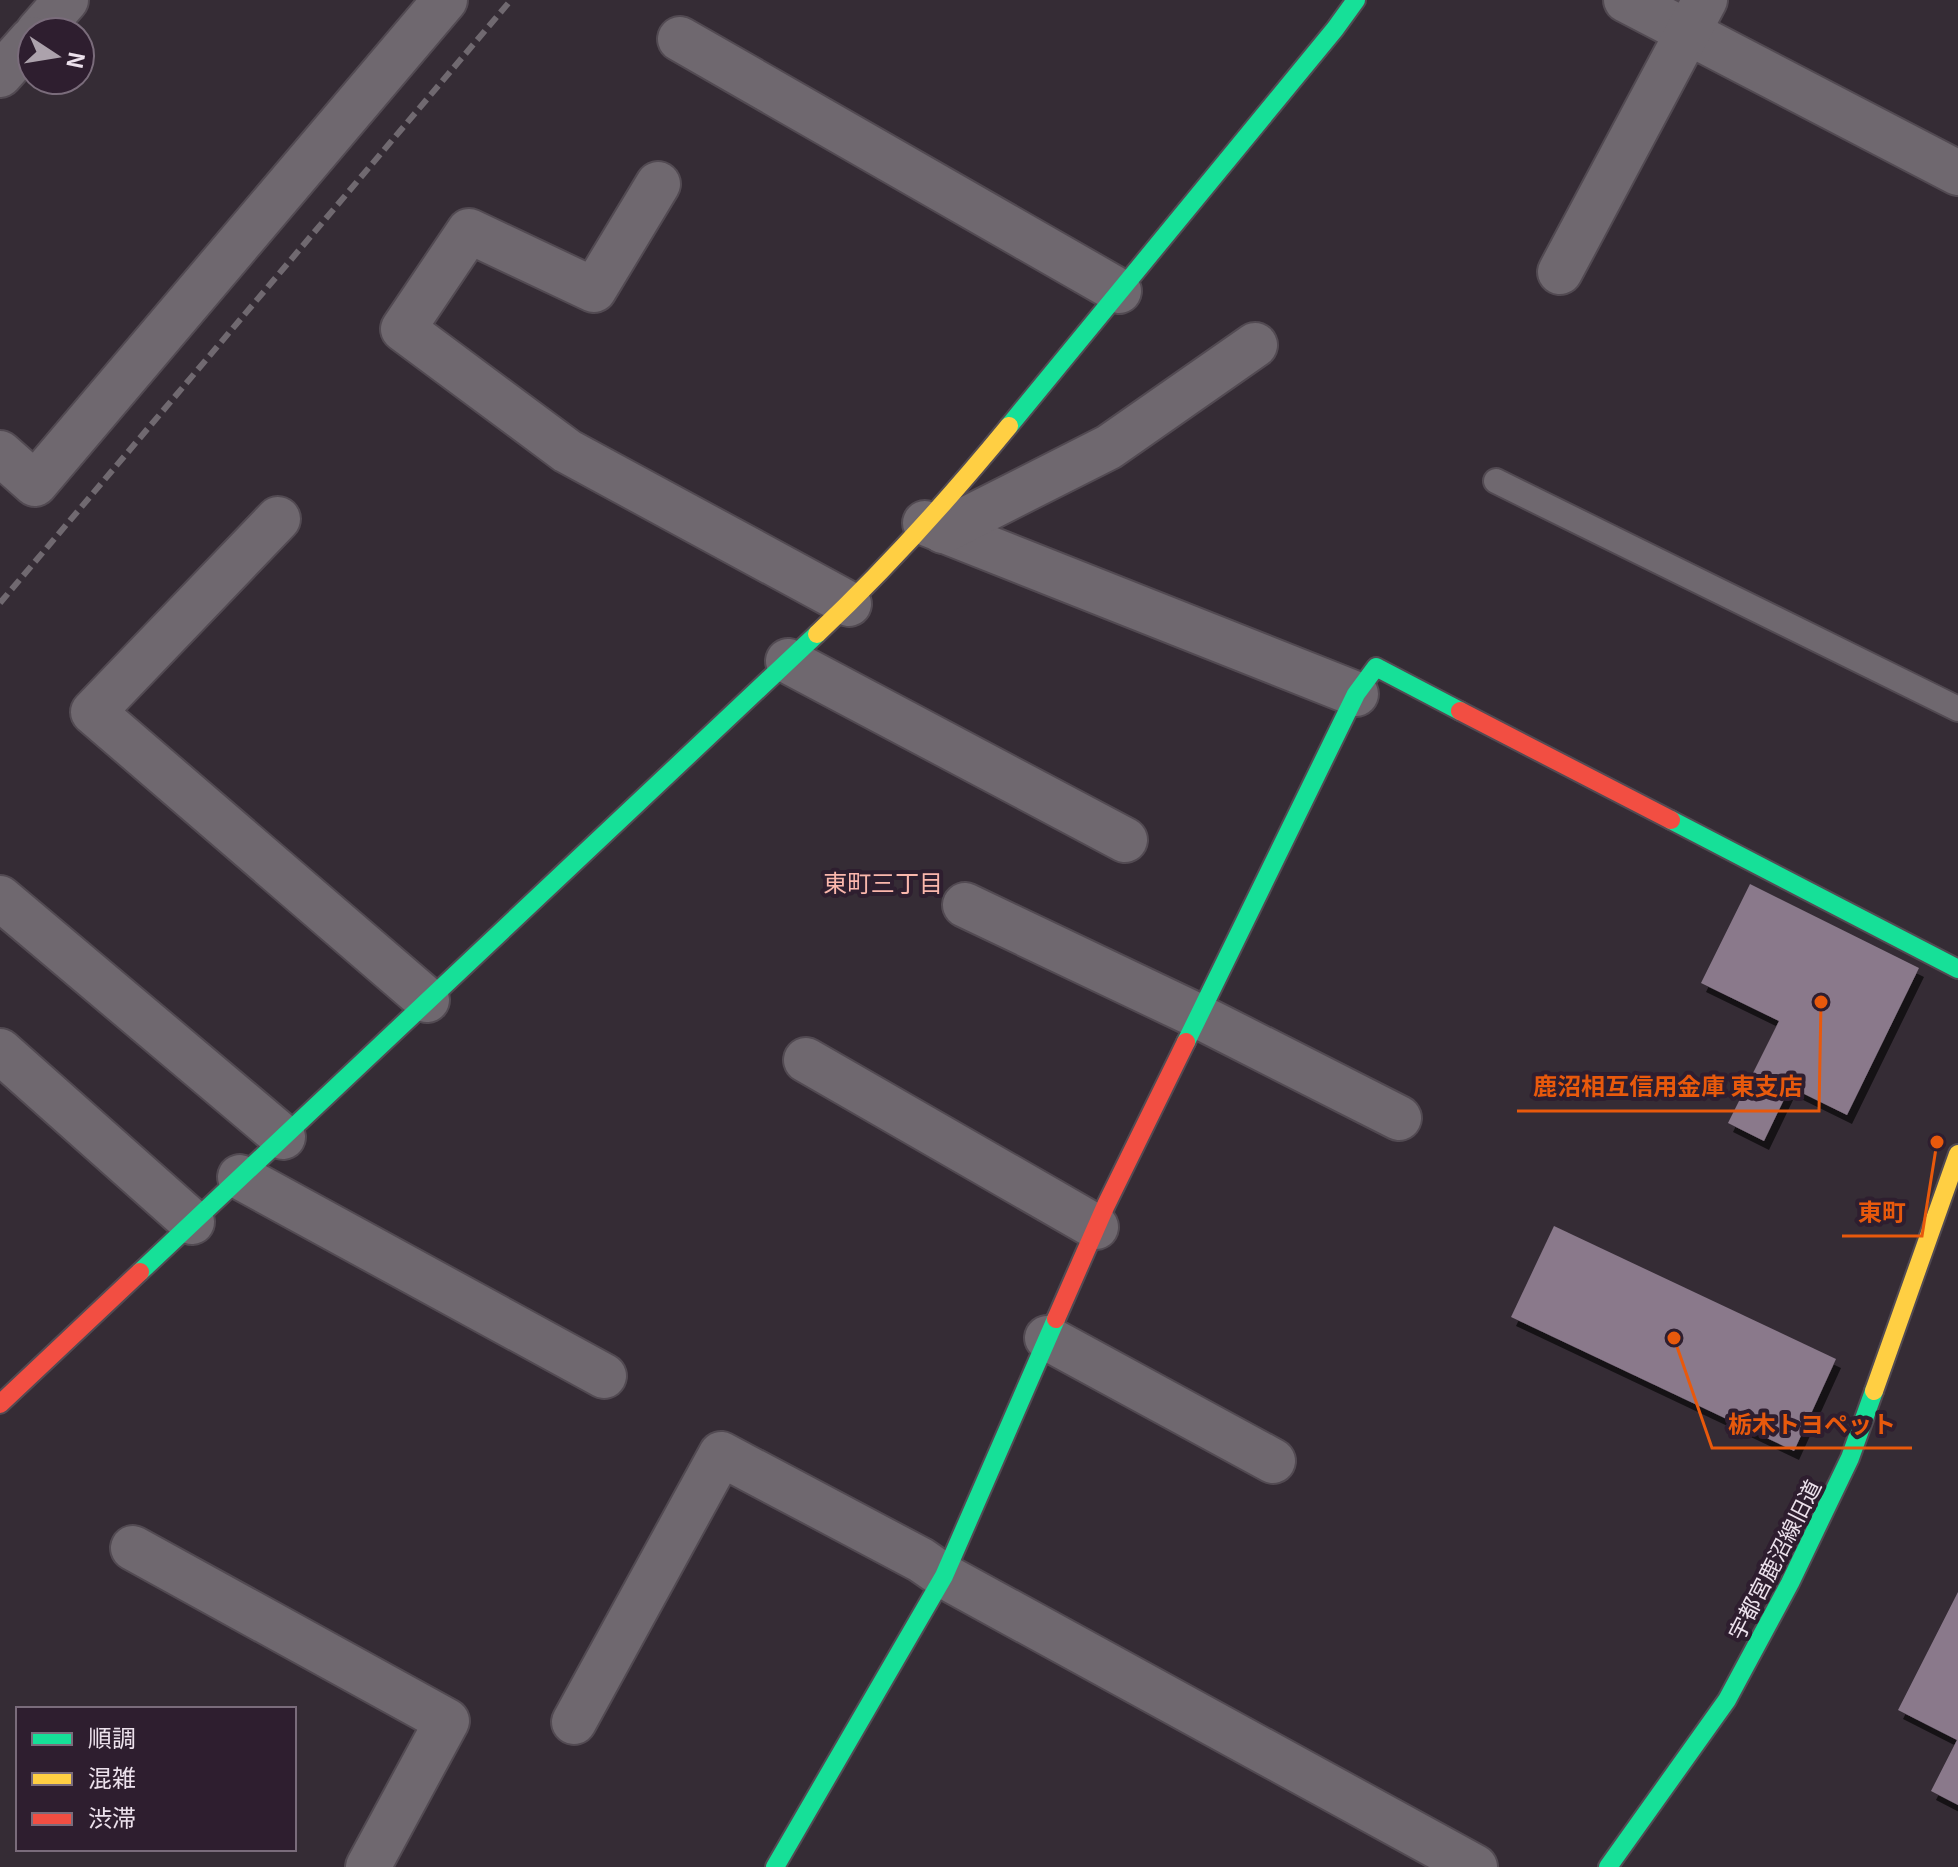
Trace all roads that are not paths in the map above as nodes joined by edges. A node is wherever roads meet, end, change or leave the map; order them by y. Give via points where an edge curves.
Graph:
1 (66, 0) edge
2 (445, 0) edge
3 (1356, 0) edge
4 (1626, 0) edge
5 (1697, 15) edge
6 (52, 16) edge
7 (680, 39) dead end
8 (16, 57) edge
9 (0, 75) edge
10 (1958, 173) edge
11 (658, 184) dead end
12 (1560, 272) dead end
13 (1119, 291) junction
14 (1255, 345) dead end
15 (0, 453) edge
16 (1496, 481) dead end
17 (278, 519) dead end
18 (934, 527) junction
19 (849, 604) junction
20 (788, 661) junction
21 (1356, 694) junction
22 (1958, 709) edge
23 (1125, 840) dead end
24 (0, 898) edge
25 (965, 905) dead end
26 (1958, 969) edge
27 (427, 1000) junction
28 (1198, 1016) junction
29 (0, 1051) edge
30 (806, 1060) dead end
31 (1399, 1118) dead end
32 (283, 1137) junction
33 (1958, 1154) edge
34 (240, 1177) junction
35 (192, 1222) junction
36 (1096, 1227) junction
37 (1047, 1338) junction
38 (604, 1376) dead end
39 (6, 1388) edge
40 (1273, 1461) dead end
41 (133, 1548) dead end
42 (944, 1576) junction
43 (574, 1722) dead end
44 (368, 1867) edge
45 (775, 1867) edge
46 (1475, 1867) edge
47 (1608, 1867) edge

1 - 6 street
2 - 15 street via 35,484
3 - 13 street
4 - 5 street
5 - 10 street via 1810,97
5 - 12 street
7 - 13 street
8 - 9 street
11 - 19 street via 594,290 469,231 403,329 567,451
13 - 18 street via 956,490
14 - 18 street via 1109,447
16 - 22 lane
17 - 27 street via 93,712
18 - 19 street
18 - 21 street
19 - 20 street
20 - 23 street
20 - 27 street
21 - 26 street via 1376,667
21 - 28 street
24 - 32 street
25 - 28 street
27 - 32 street
28 - 31 street
28 - 36 street
29 - 35 street
30 - 36 street
32 - 34 street
33 - 47 street, 宇都宮鹿沼線旧道 via 1850,1458 1790,1583 1727,1700
34 - 35 street
34 - 38 street
35 - 39 street
36 - 37 street
37 - 40 street
37 - 42 street
41 - 44 street via 447,1721
42 - 43 street via 721,1454
42 - 45 street
42 - 46 street

